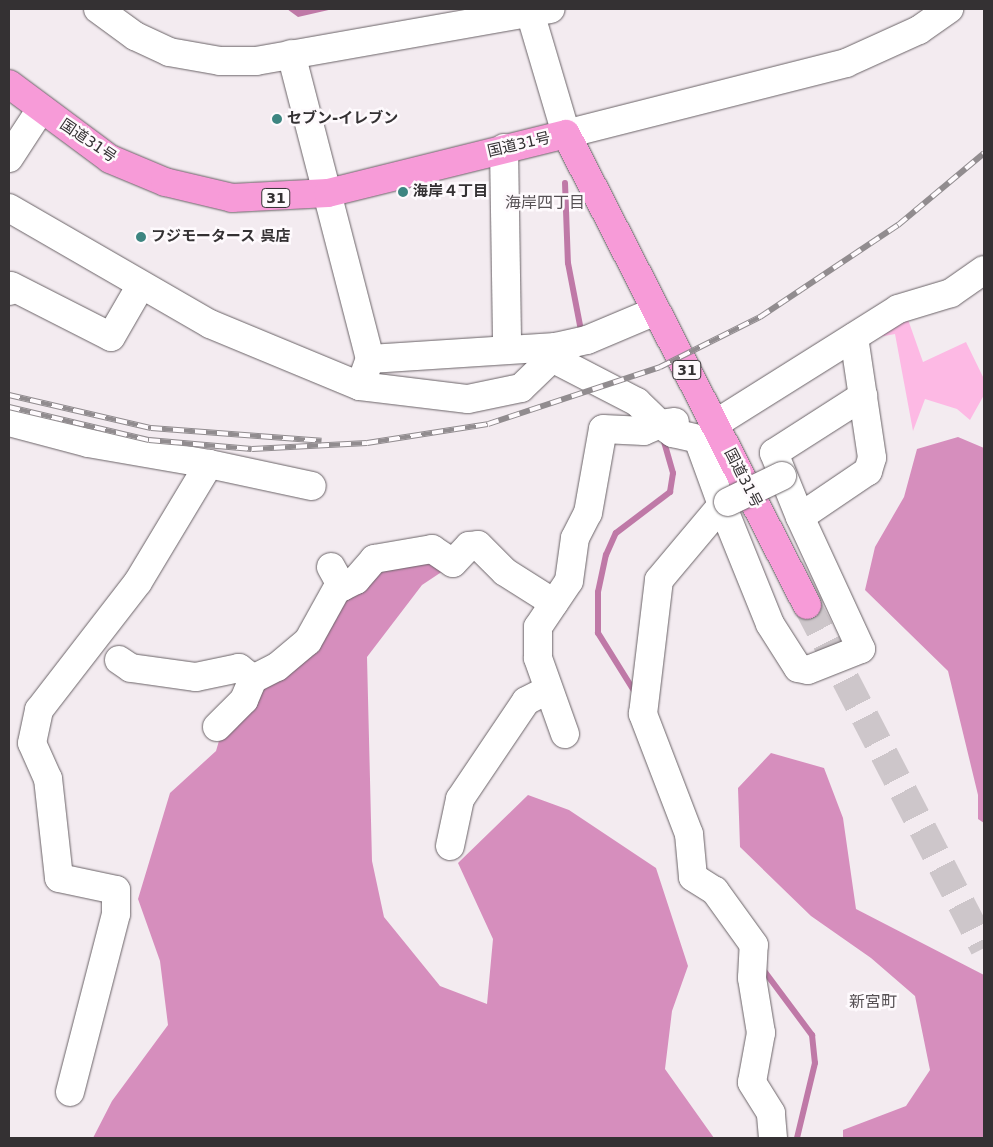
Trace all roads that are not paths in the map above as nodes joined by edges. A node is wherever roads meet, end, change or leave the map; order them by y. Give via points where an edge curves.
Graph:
1 (98, 9) edge
2 (949, 9) edge
3 (536, 10) edge
4 (291, 54) junction
5 (9, 84) edge
6 (41, 109) junction
7 (566, 134) junction
8 (504, 148) junction
9 (9, 158) edge
10 (328, 193) junction
11 (9, 208) edge
12 (984, 270) edge
13 (141, 286) junction
14 (9, 290) edge
15 (656, 311) junction
16 (854, 337) junction
17 (507, 347) junction
18 (568, 347) junction
19 (370, 359) junction
20 (360, 386) junction
21 (863, 396) junction
22 (713, 420) junction
23 (9, 422) edge
24 (654, 427) junction
25 (209, 464) junction
26 (782, 476) junction
27 (312, 486) dead end
28 (725, 503) junction
29 (800, 518) junction
30 (554, 603) junction
31 (807, 605) tunnel mouth
32 (119, 660) dead end
33 (253, 680) junction
34 (548, 690) junction
35 (217, 727) dead end
36 (565, 734) dead end
37 (450, 846) dead end
38 (70, 1092) dead end
39 (774, 1138) edge

1 - 4 street via 135,36 169,52 220,61
2 - 7 street via 919,30 846,62
3 - 4 street
3 - 7 street
4 - 10 street
5 - 6 highway, 国道31号 / 31
6 - 9 street
6 - 10 highway, 国道31号 / 31 via 110,159 204,194 264,198
7 - 8 highway, 国道31号 / 31
7 - 15 highway, 国道31号 / 31
8 - 10 highway, 国道31号 / 31
8 - 17 street
10 - 19 street
11 - 13 street
12 - 16 street via 951,293 898,309
13 - 14 street via 111,337 11,286
13 - 20 street via 210,324
15 - 18 street
15 - 22 highway, 国道31号 / 31
16 - 21 street
16 - 22 street
17 - 18 street
17 - 19 street via 430,358
18 - 20 street via 521,388 468,400
18 - 24 street via 637,402
19 - 20 street
21 - 26 street via 774,454
21 - 29 street via 872,458 868,471
22 - 24 street
22 - 31 highway, 国道31号 / 31
23 - 25 street via 88,443
24 - 28 street via 698,439
24 - 30 street via 603,429 588,513 575,538 568,581
25 - 27 street
25 - 38 street via 138,582 65,672 39,710 32,731 38,762 48,779 59,878 116,890 116,914
26 - 28 street, bridge
26 - 29 street
28 - 29 street via 770,624 798,668 808,670 861,649
28 - 39 street via 659,580 645,706 689,834 693,877 715,891 755,959 761,1033 752,1082 771,1113
30 - 33 street via 505,572 485,550 474,545 453,563 432,550 374,559 356,580 335,576 308,641 278,667
30 - 34 street via 538,627 538,658
32 - 33 street via 131,668 196,677 239,668
33 - 35 street via 244,700
34 - 36 street
34 - 37 street via 526,701 460,798

